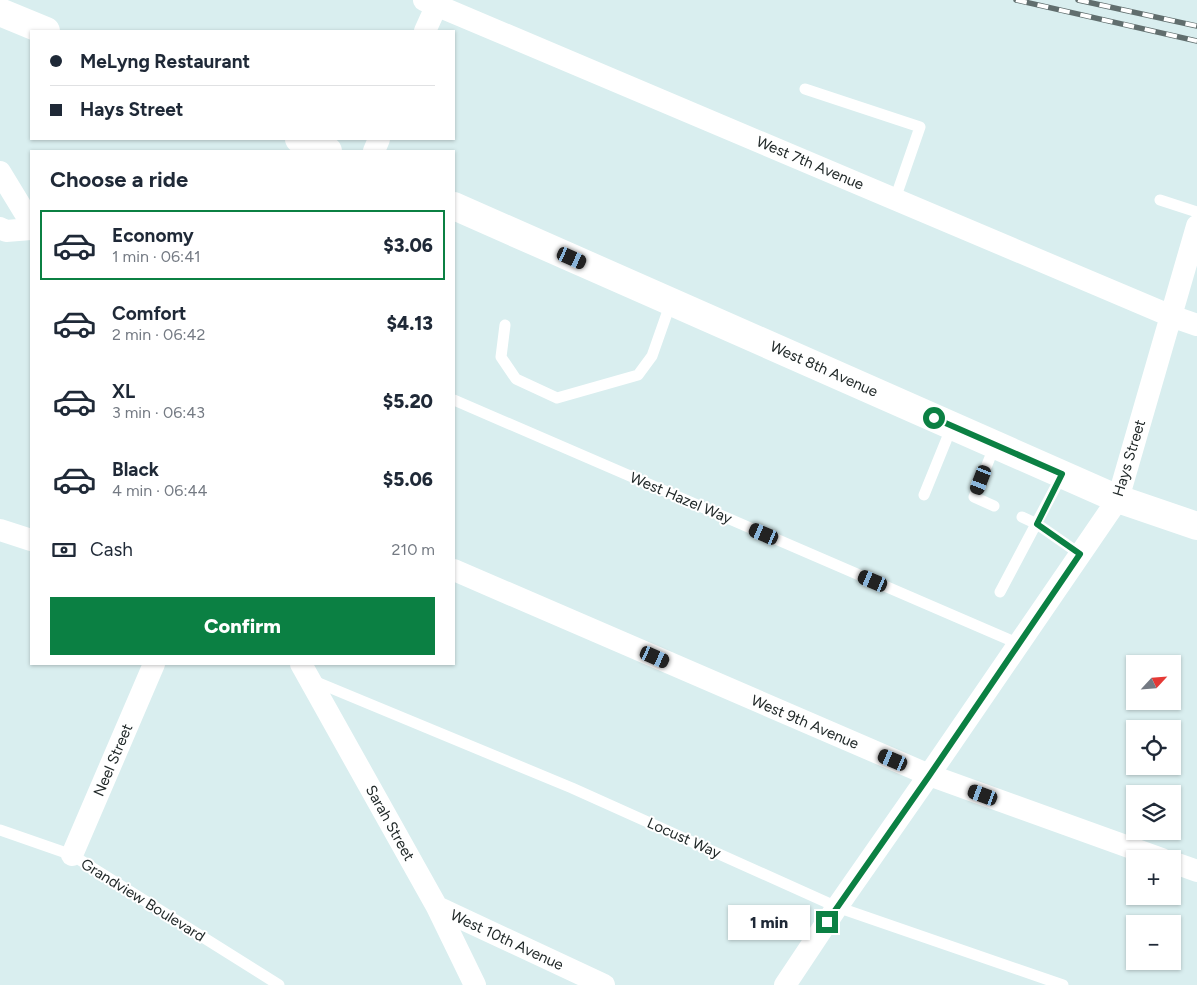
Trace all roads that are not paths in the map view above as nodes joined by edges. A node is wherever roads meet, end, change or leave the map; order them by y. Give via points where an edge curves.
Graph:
1 (433, 2) edge
2 (0, 12) edge
3 (44, 30) edge
4 (425, 30) edge
5 (805, 89) dead end
6 (301, 140) edge
7 (326, 150) edge
8 (0, 172) edge
9 (894, 198) junction
10 (1160, 200) dead end
11 (455, 206) edge
12 (1197, 212) edge
13 (30, 221) edge
14 (1197, 226) edge
15 (0, 228) edge
16 (30, 228) edge
17 (671, 302) junction
18 (1171, 316) junction
19 (505, 325) dead end
20 (1197, 325) edge
21 (455, 400) edge
22 (952, 426) junction
23 (995, 445) junction
24 (1062, 474) junction
25 (924, 495) dead end
26 (1118, 499) junction
27 (994, 506) dead end
28 (1022, 517) dead end
29 (1037, 524) junction
30 (1197, 526) edge
31 (0, 530) edge
32 (30, 540) edge
33 (1080, 554) junction
34 (455, 570) edge
35 (1000, 592) dead end
36 (1019, 644) junction
37 (154, 665) edge
38 (305, 672) edge
39 (929, 776) junction
40 (0, 830) edge
41 (1137, 850) edge
42 (72, 855) junction
43 (1181, 865) edge
44 (1197, 871) edge
45 (837, 906) junction
46 (437, 907) junction
47 (279, 985) edge
48 (475, 985) edge
49 (604, 985) edge
50 (785, 985) edge
51 (1063, 985) edge

1 - 4 street
1 - 9 street, West 7th Avenue
2 - 3 main road
5 - 9 lane via 920,127
6 - 7 main road
8 - 13 street
9 - 18 street, West 7th Avenue
10 - 12 lane
11 - 17 main road, West 8th Avenue
14 - 18 street, Hays Street
15 - 16 street
17 - 19 lane via 652,356 638,374 557,398 516,379 501,357
17 - 22 main road, West 8th Avenue
18 - 20 street, West 7th Avenue
18 - 26 street, Hays Street
21 - 36 lane, West Hazel Way
22 - 23 main road, West 8th Avenue
22 - 25 lane
23 - 24 main road, West 8th Avenue
23 - 27 lane via 974,497
24 - 26 main road, West 8th Avenue
24 - 29 lane
26 - 30 main road, West 8th Avenue
26 - 33 street, Hays Street
28 - 29 lane
29 - 33 lane
29 - 35 lane
31 - 32 street
33 - 36 street, Hays Street
34 - 39 street, West 9th Avenue
36 - 39 street, Hays Street
37 - 42 street, Neel Street
38 - 45 lane, Locust Way
38 - 46 street, Sarah Street
39 - 41 street, West 9th Avenue
39 - 45 street, Hays Street
40 - 42 lane, Grandview Boulevard
42 - 47 lane, Grandview Boulevard
43 - 44 street
45 - 50 street, Hays Street
45 - 51 lane, Locust Way
46 - 48 street, Sarah Street
46 - 49 street, West 10th Avenue

